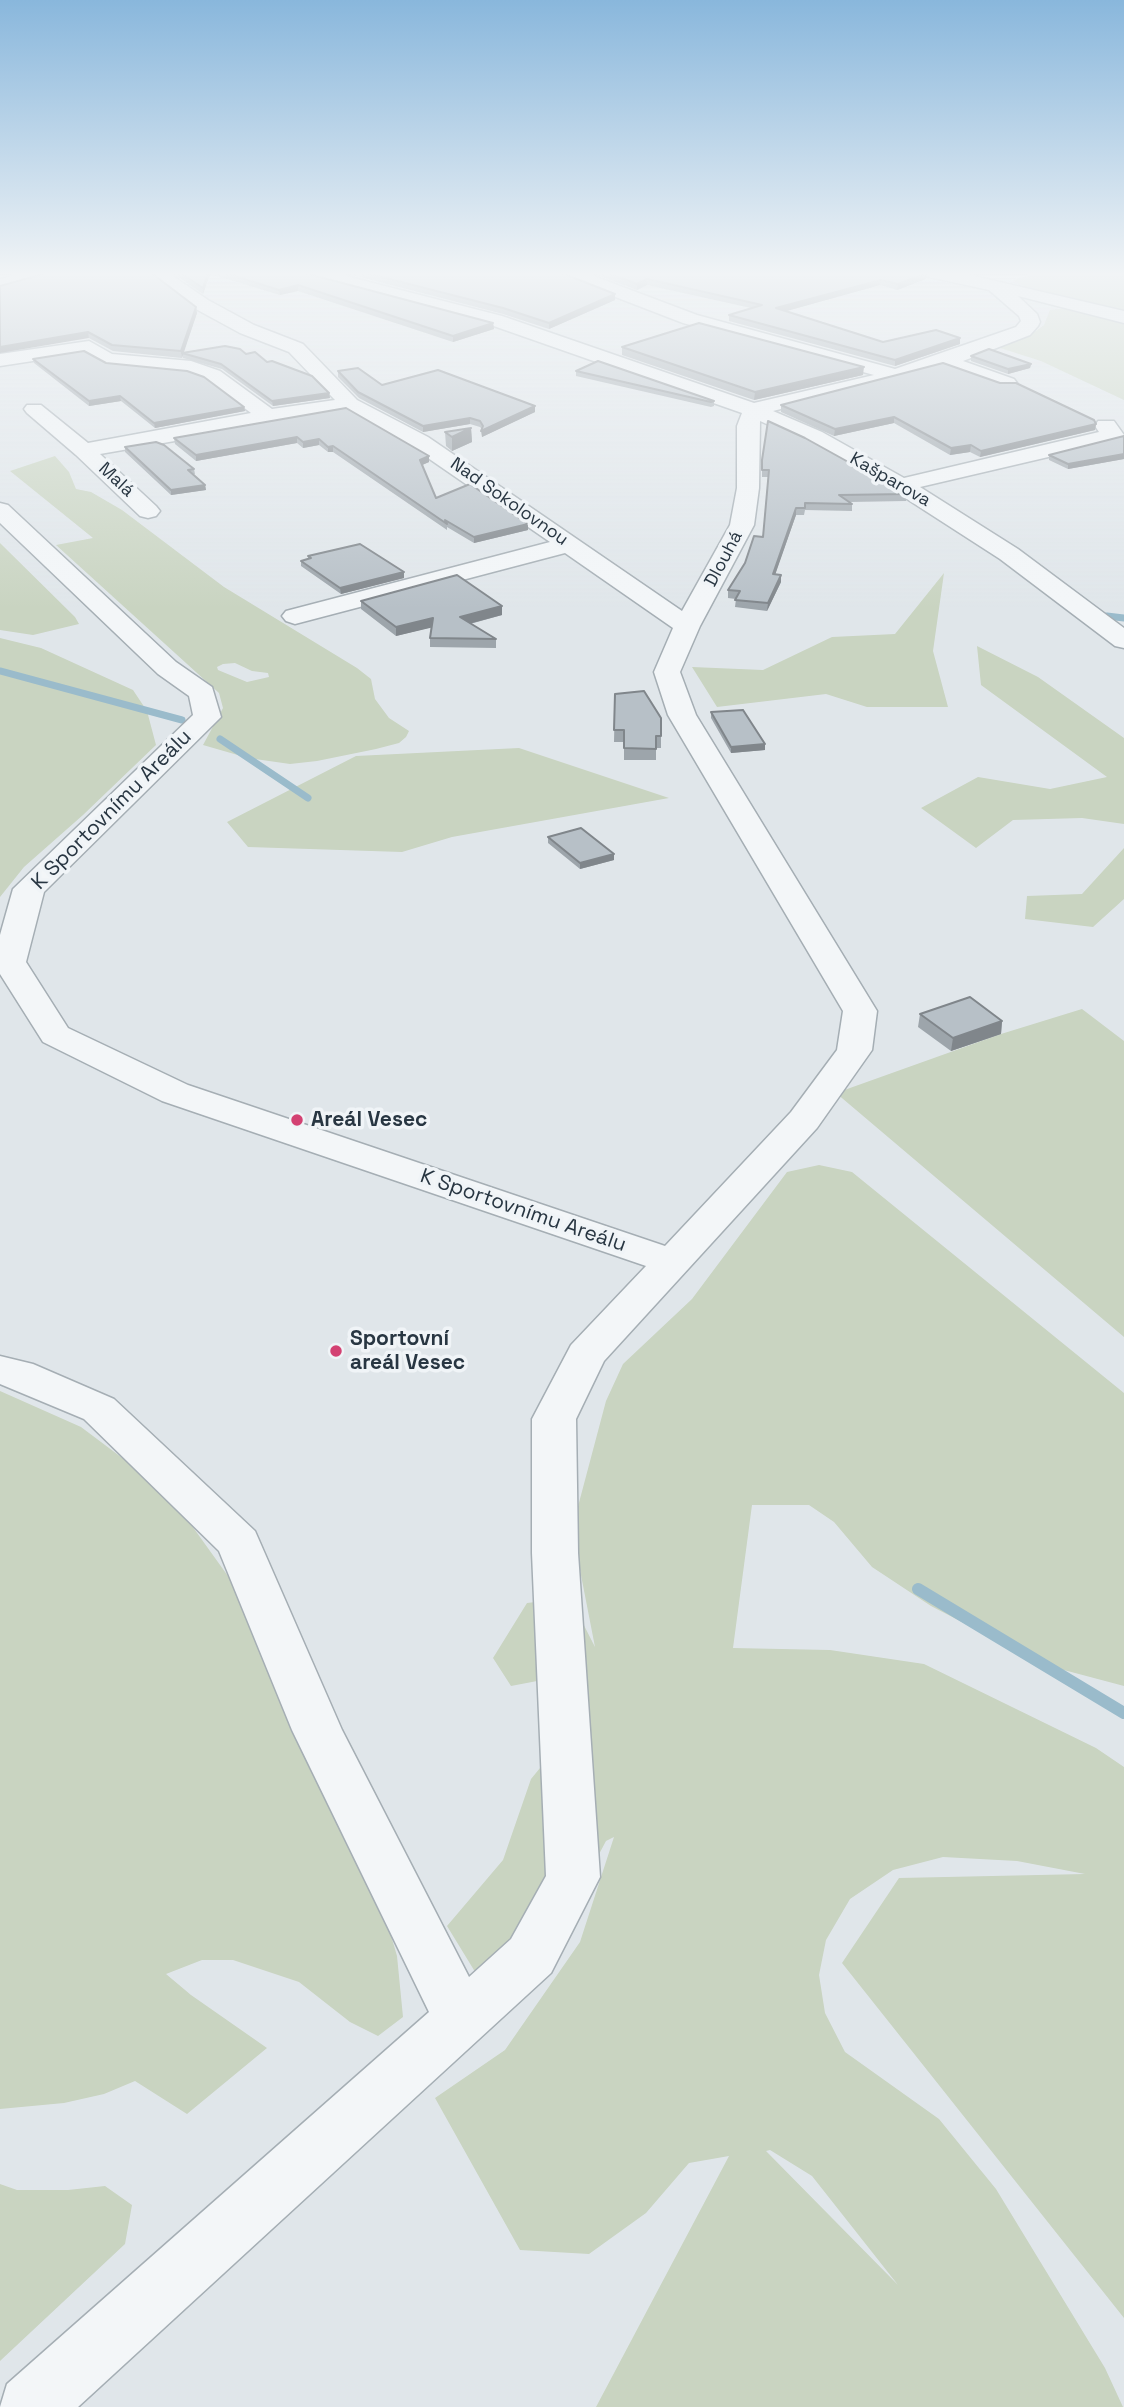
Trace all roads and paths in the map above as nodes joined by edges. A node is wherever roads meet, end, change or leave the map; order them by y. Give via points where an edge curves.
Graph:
1 (226, 384) edge
2 (331, 384) edge
3 (679, 384) edge
4 (859, 384) edge
5 (350, 404) junction
6 (34, 409) dead end
7 (752, 410) junction
8 (268, 416) junction
9 (1106, 426) dead end
10 (445, 438) dead end
11 (420, 442) junction
12 (84, 450) junction
13 (901, 485) junction
14 (0, 510) edge
15 (148, 511) dead end
16 (570, 544) junction
17 (295, 616) dead end
18 (687, 626) junction
19 (1124, 640) edge
20 (673, 1262) junction
21 (0, 1370) edge
22 (463, 2020) junction
23 (30, 2407) edge

1 - 8 street
2 - 5 street, Nad Sokolovnou
3 - 7 street, Kašparova
4 - 7 street
5 - 8 street, Malá
5 - 11 street, Nad Sokolovnou
6 - 12 street, Malá
7 - 13 street, Kašparova via 814,437
7 - 18 street, Dlouhá via 742,525
8 - 12 street, Malá
9 - 13 street via 1113,435
10 - 11 street
11 - 16 street, Nad Sokolovnou
12 - 15 street, Malá
13 - 19 street, Kašparova via 1009,554
14 - 20 street, K Sportovnímu Areálu via 167,668 202,693 207,717 29,889 9,962 55,1035 175,1093
16 - 17 street
16 - 18 street, Nad Sokolovnou
18 - 20 street, Dlouhá via 667,672 682,715 860,1011 854,1050 804,1120
20 - 22 street via 586,1355 554,1419 555,1553 573,1877 531,1956
21 - 22 street via 99,1409 239,1543 317,1730
22 - 23 street

